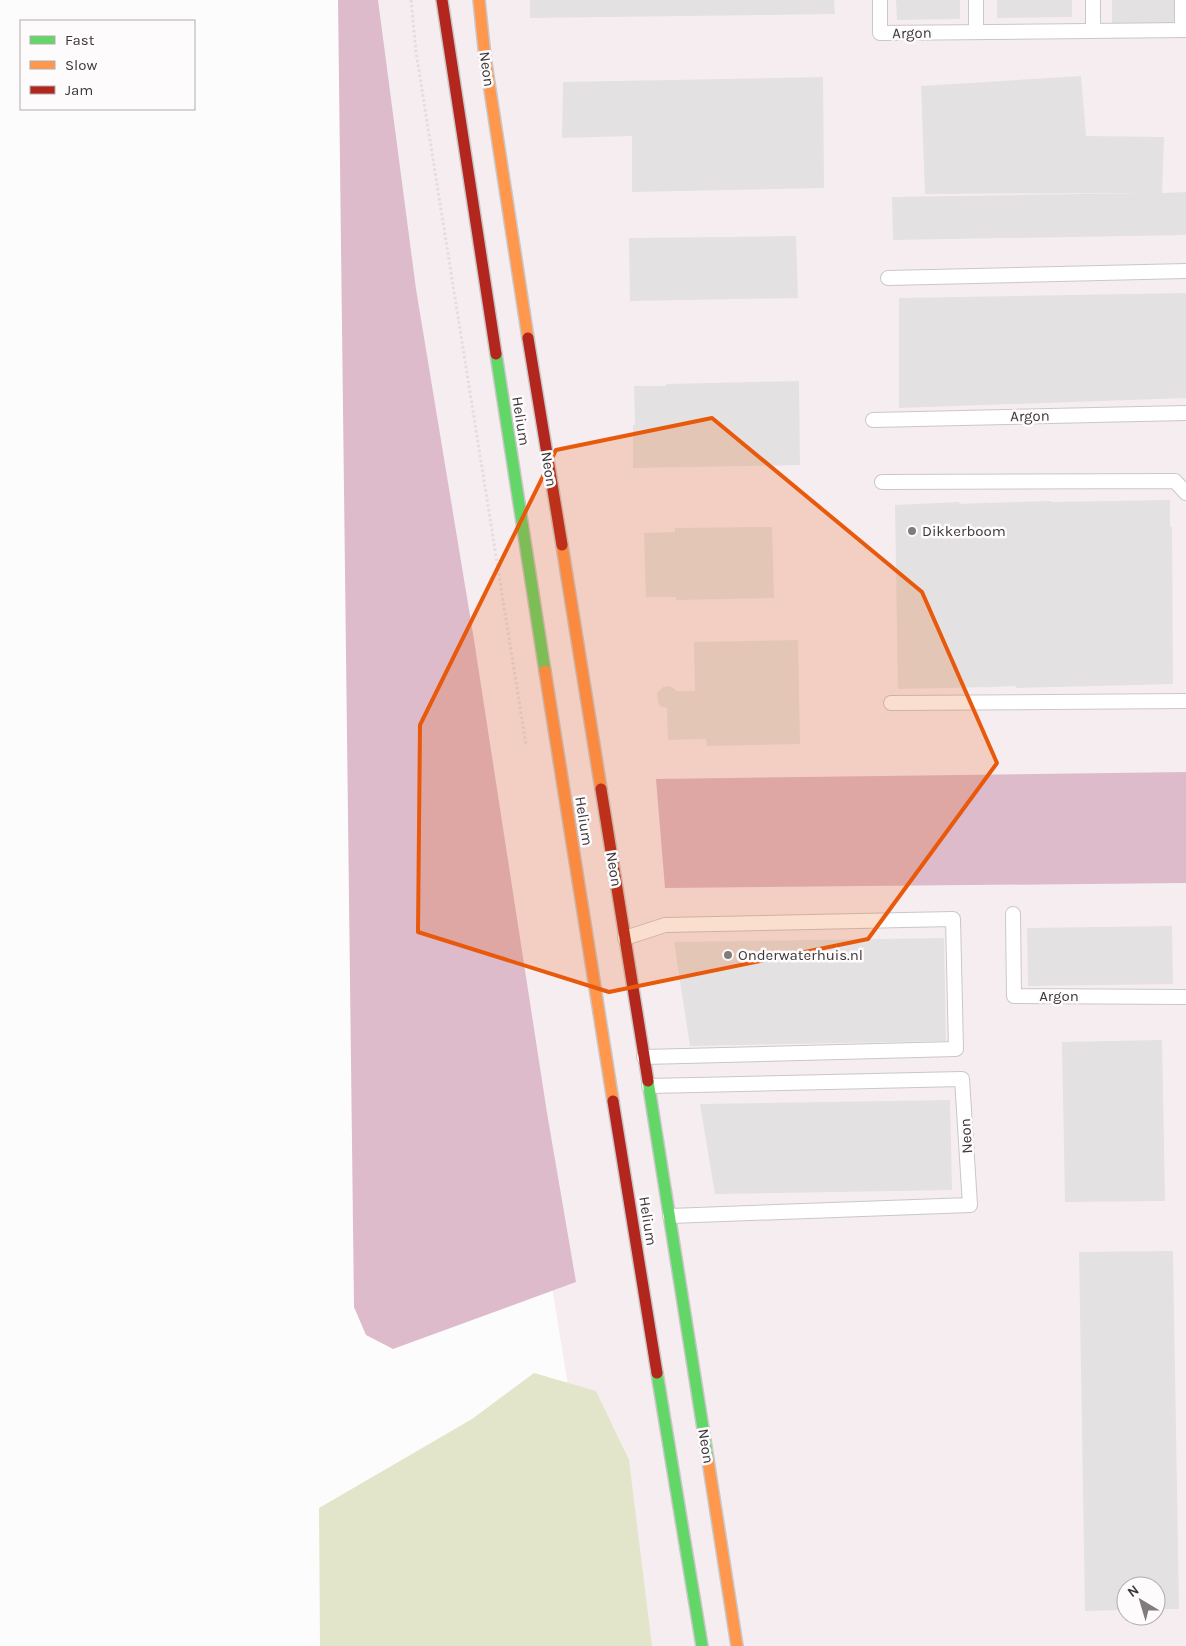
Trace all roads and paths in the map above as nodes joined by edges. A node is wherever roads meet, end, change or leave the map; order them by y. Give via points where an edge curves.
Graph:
1 (442, 0) edge
2 (479, 0) edge
3 (880, 0) edge
4 (976, 0) edge
5 (1093, 0) edge
6 (1182, 0) edge
7 (1184, 30) edge
8 (1093, 31) junction
9 (976, 32) junction
10 (1186, 271) edge
11 (888, 278) dead end
12 (1186, 413) edge
13 (873, 420) dead end
14 (882, 482) dead end
15 (1186, 493) edge
16 (1186, 701) edge
17 (891, 703) dead end
18 (1013, 914) dead end
19 (625, 938) junction
20 (1186, 997) edge
21 (644, 1057) junction
22 (649, 1086) junction
23 (670, 1216) junction
24 (702, 1646) edge
25 (737, 1646) edge

1 - 24 street, Helium via 602,1037
2 - 19 street, Neon via 506,197
3 - 9 lane, Argon via 880,33
4 - 9 lane
5 - 8 lane
6 - 7 lane, Argon
7 - 8 lane, Argon
8 - 9 lane, Argon
10 - 11 lane
12 - 13 lane, Argon
14 - 15 lane via 1174,481
16 - 17 lane
18 - 20 lane, Argon via 1014,996
19 - 21 street, Neon
19 - 21 lane via 665,925 953,919 956,1049
21 - 22 street, Neon
22 - 23 street, Neon
22 - 23 lane, Neon via 962,1079 970,1205
23 - 25 street, Neon

